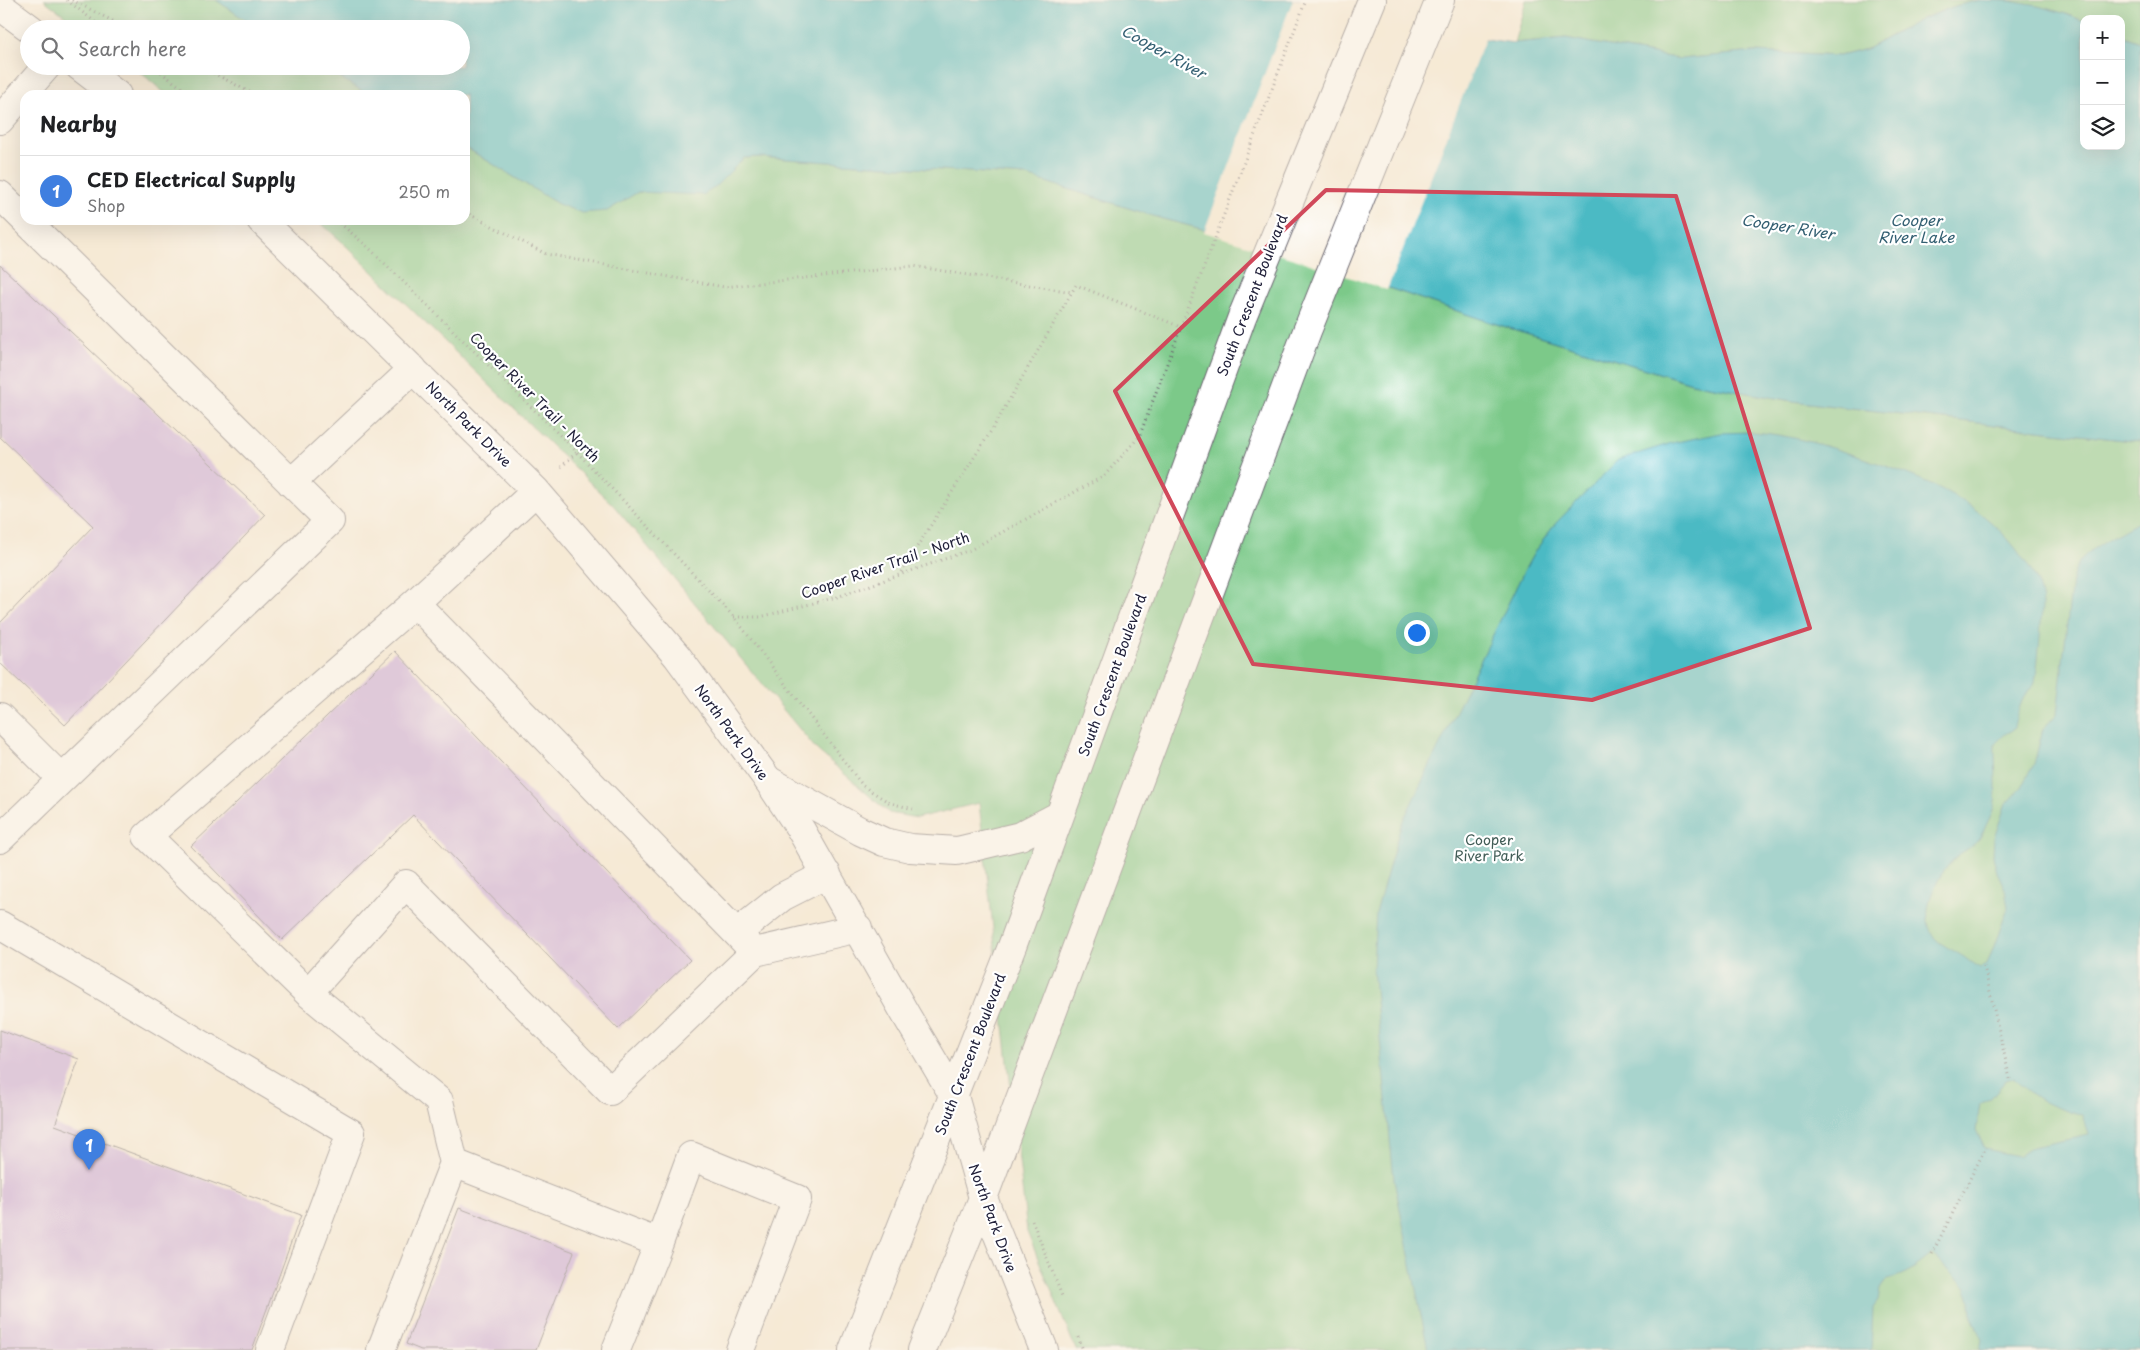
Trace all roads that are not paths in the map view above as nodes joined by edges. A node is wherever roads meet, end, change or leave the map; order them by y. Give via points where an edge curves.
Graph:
1 (1372, 0) edge
2 (1440, 0) edge
3 (0, 6) edge
4 (20, 21) edge
5 (39, 75) edge
6 (91, 75) edge
7 (26, 90) edge
8 (110, 90) edge
9 (20, 97) edge
10 (0, 120) edge
11 (0, 195) edge
12 (20, 215) edge
13 (30, 225) edge
14 (266, 225) edge
15 (413, 369) junction
16 (291, 483) junction
17 (536, 491) junction
18 (415, 603) junction
19 (0, 716) edge
20 (62, 779) junction
21 (768, 780) junction
22 (1060, 815) junction
23 (0, 838) edge
24 (827, 874) junction
25 (0, 925) edge
26 (858, 928) junction
27 (746, 942) junction
28 (308, 993) junction
29 (954, 1096) junction
30 (454, 1163) junction
31 (983, 1198) junction
32 (659, 1243) junction
33 (270, 1350) edge
34 (381, 1350) edge
35 (616, 1350) edge
36 (740, 1350) edge
37 (853, 1350) edge
38 (922, 1350) edge
39 (1044, 1350) edge

1 - 22 main road, South Crescent Boulevard via 1242,317
2 - 31 main road via 1307,331
3 - 4 main road
5 - 7 main road
6 - 8 main road
9 - 10 main road
11 - 12 main road
13 - 16 main road
14 - 15 main road, North Park Drive
15 - 16 main road
15 - 17 main road, North Park Drive
16 - 20 main road via 330,521
17 - 18 main road
17 - 21 main road, North Park Drive via 677,656
18 - 27 main road
18 - 28 main road via 147,836
19 - 20 main road
20 - 23 main road
21 - 22 main road via 860,831 884,842 910,848 957,851 1020,836
21 - 24 main road, North Park Drive
22 - 29 main road, South Crescent Boulevard
24 - 26 main road, North Park Drive
24 - 27 main road via 782,897
25 - 33 main road via 351,1134
26 - 27 main road
26 - 29 main road, North Park Drive
27 - 28 main road via 610,1091 406,884
28 - 30 main road via 439,1102
29 - 31 main road, North Park Drive
29 - 37 main road, South Crescent Boulevard
30 - 32 main road
30 - 34 main road
31 - 38 main road
31 - 39 main road, North Park Drive
32 - 35 main road
32 - 36 main road via 691,1156 797,1199

